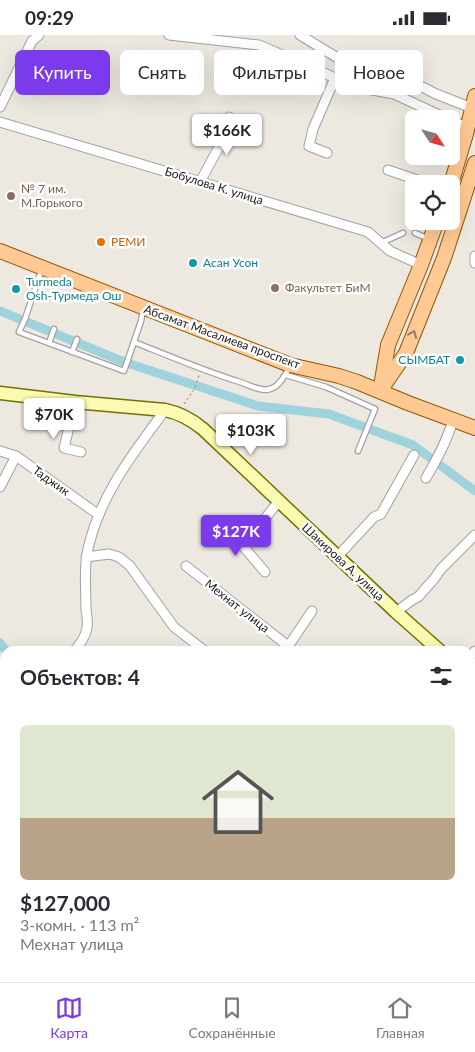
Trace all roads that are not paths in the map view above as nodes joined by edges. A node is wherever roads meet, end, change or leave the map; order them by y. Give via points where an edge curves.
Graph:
1 (39, 35) edge
2 (170, 35) edge
3 (300, 35) edge
4 (335, 78) joint
5 (398, 95) edge
6 (474, 102) edge
7 (0, 107) edge
8 (431, 110) edge
9 (229, 117) dead end
10 (0, 122) edge
11 (460, 124) edge
12 (468, 128) junction
13 (327, 153) dead end
14 (475, 163) edge
15 (388, 170) dead end
16 (454, 175) edge
17 (405, 176) edge
18 (200, 182) junction
19 (434, 230) edge
20 (403, 233) dead end
21 (414, 233) dead end
22 (430, 240) junction
23 (381, 243) junction
24 (0, 251) edge
25 (475, 257) edge
26 (475, 263) edge
27 (421, 265) junction
28 (42, 269) junction
29 (143, 308) junction
30 (54, 329) dead end
31 (76, 339) dead end
32 (50, 341) junction
33 (134, 342) junction
34 (72, 349) junction
35 (288, 370) junction
36 (380, 391) junction
37 (0, 393) edge
38 (75, 402) junction
39 (165, 410) junction
40 (454, 420) junction
41 (475, 427) edge
42 (0, 451) edge
43 (358, 451) dead end
44 (81, 452) dead end
45 (414, 455) dead end
46 (16, 457) junction
47 (426, 477) dead end
48 (0, 487) edge
49 (279, 501) junction
50 (99, 515) junction
51 (220, 529) dead end
52 (475, 535) edge
53 (243, 547) junction
54 (338, 556) junction
55 (86, 557) junction
56 (186, 566) dead end
57 (265, 572) dead end
58 (312, 611) dead end
59 (396, 612) junction
60 (78, 646) edge
61 (199, 646) edge
62 (282, 646) edge
63 (288, 646) edge
64 (434, 646) edge

1 - 7 street via 32,41
2 - 4 street via 259,45
3 - 6 street via 341,60 394,73 436,95
4 - 13 street via 313,129 310,146
5 - 8 street
6 - 12 main road
9 - 18 street via 224,129 226,132
10 - 18 street, Бобулова К. улица
11 - 12 street
12 - 16 main road
36 -> 14 main road via 406,353 444,258
15 - 17 street
18 - 23 street, Бобулова К. улица via 368,232
19 - 22 main road
20 - 23 lane
21 - 22 lane
22 - 27 main road
23 - 27 street, Бобулова К. улица via 390,251
24 - 28 main road, Абсамат Масалиева проспект
25 - 26 street
27 - 36 main road via 388,345
28 - 29 main road, Абсамат Масалиева проспект
28 - 32 lane via 19,332
29 - 33 lane
29 - 35 main road, Абсамат Масалиева проспект
30 - 32 lane
31 - 34 lane
32 - 34 lane
33 - 34 lane via 124,371
33 - 35 lane via 260,389 275,387
35 - 36 main road, Абсамат Масалиева проспект via 339,376
35 - 43 lane via 375,409
36 - 40 main road, Абсамат Масалиева проспект
37 - 38 main road, Шакирова А. улица
38 - 39 main road, Шакирова А. улица
38 - 44 street via 64,448
39 - 49 main road, Шакирова А. улица via 191,419
39 - 50 street via 125,464
40 - 41 main road, Абсамат Масалиева проспект
40 - 47 street
42 - 46 street, Таджик
45 - 54 street via 381,514 374,517
46 - 48 street
46 - 50 street, Таджик
49 - 53 street
49 - 54 main road, Шакирова А. улица
50 - 55 street
51 - 53 street
52 - 59 street via 418,597
53 - 57 street
54 - 59 main road, Шакирова А. улица
55 - 60 street via 87,628
55 - 61 street via 109,554 119,557 130,566 174,627
56 - 62 street, Мехнат улица
58 - 63 street
59 - 64 main road, Шакирова А. улица

